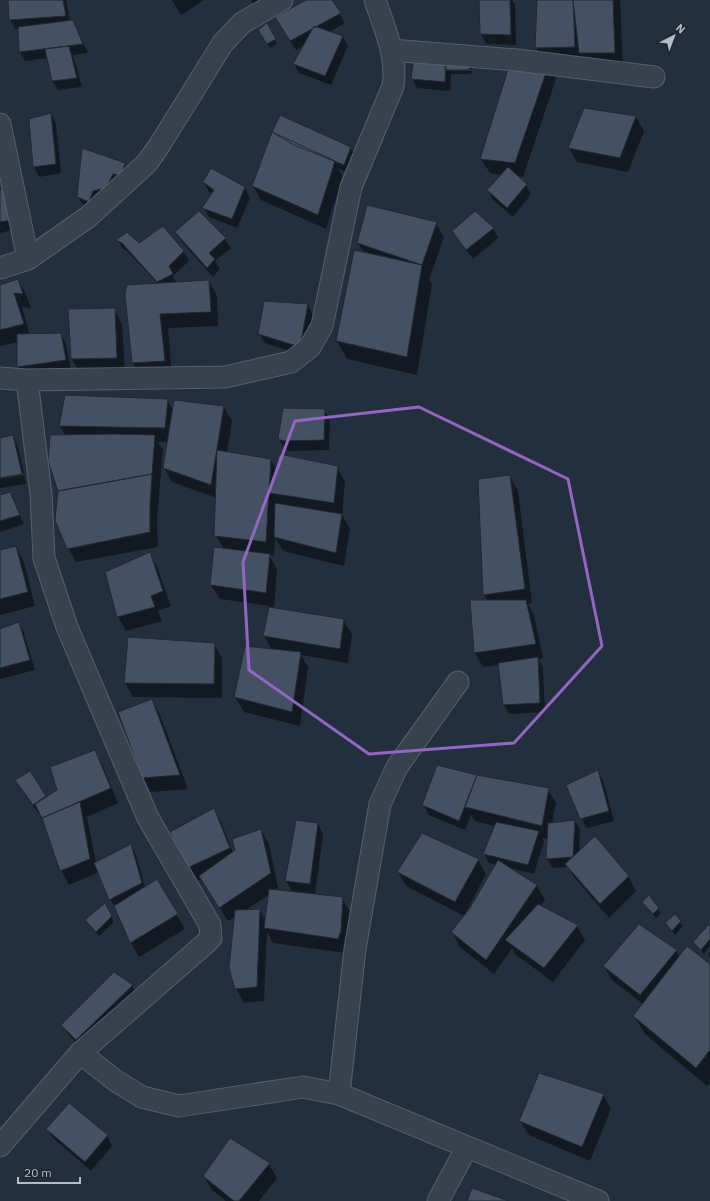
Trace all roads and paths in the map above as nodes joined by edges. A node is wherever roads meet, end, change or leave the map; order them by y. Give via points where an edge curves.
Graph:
1 (282, 0) edge
2 (375, 0) edge
3 (391, 50) junction
4 (654, 77) dead end
5 (0, 124) edge
6 (28, 259) junction
7 (0, 268) edge
8 (0, 378) edge
9 (27, 380) junction
10 (458, 682) dead end
11 (80, 1053) junction
12 (339, 1094) junction
13 (0, 1146) edge
14 (468, 1147) junction
15 (438, 1201) edge
16 (598, 1201) edge

1 - 6 street via 242,22 223,43 147,163 88,217
2 - 3 street
3 - 4 street via 518,60
3 - 9 street via 394,86 351,187 322,326 310,347 291,362 225,377
5 - 6 street
6 - 7 street
8 - 9 street
9 - 11 street via 40,494 44,558 67,627 148,818 210,925 211,938 206,943
10 - 12 street via 397,767 380,804 355,949
11 - 12 street via 142,1097 179,1106 303,1087
11 - 13 street
12 - 14 street
14 - 15 street
14 - 16 street

